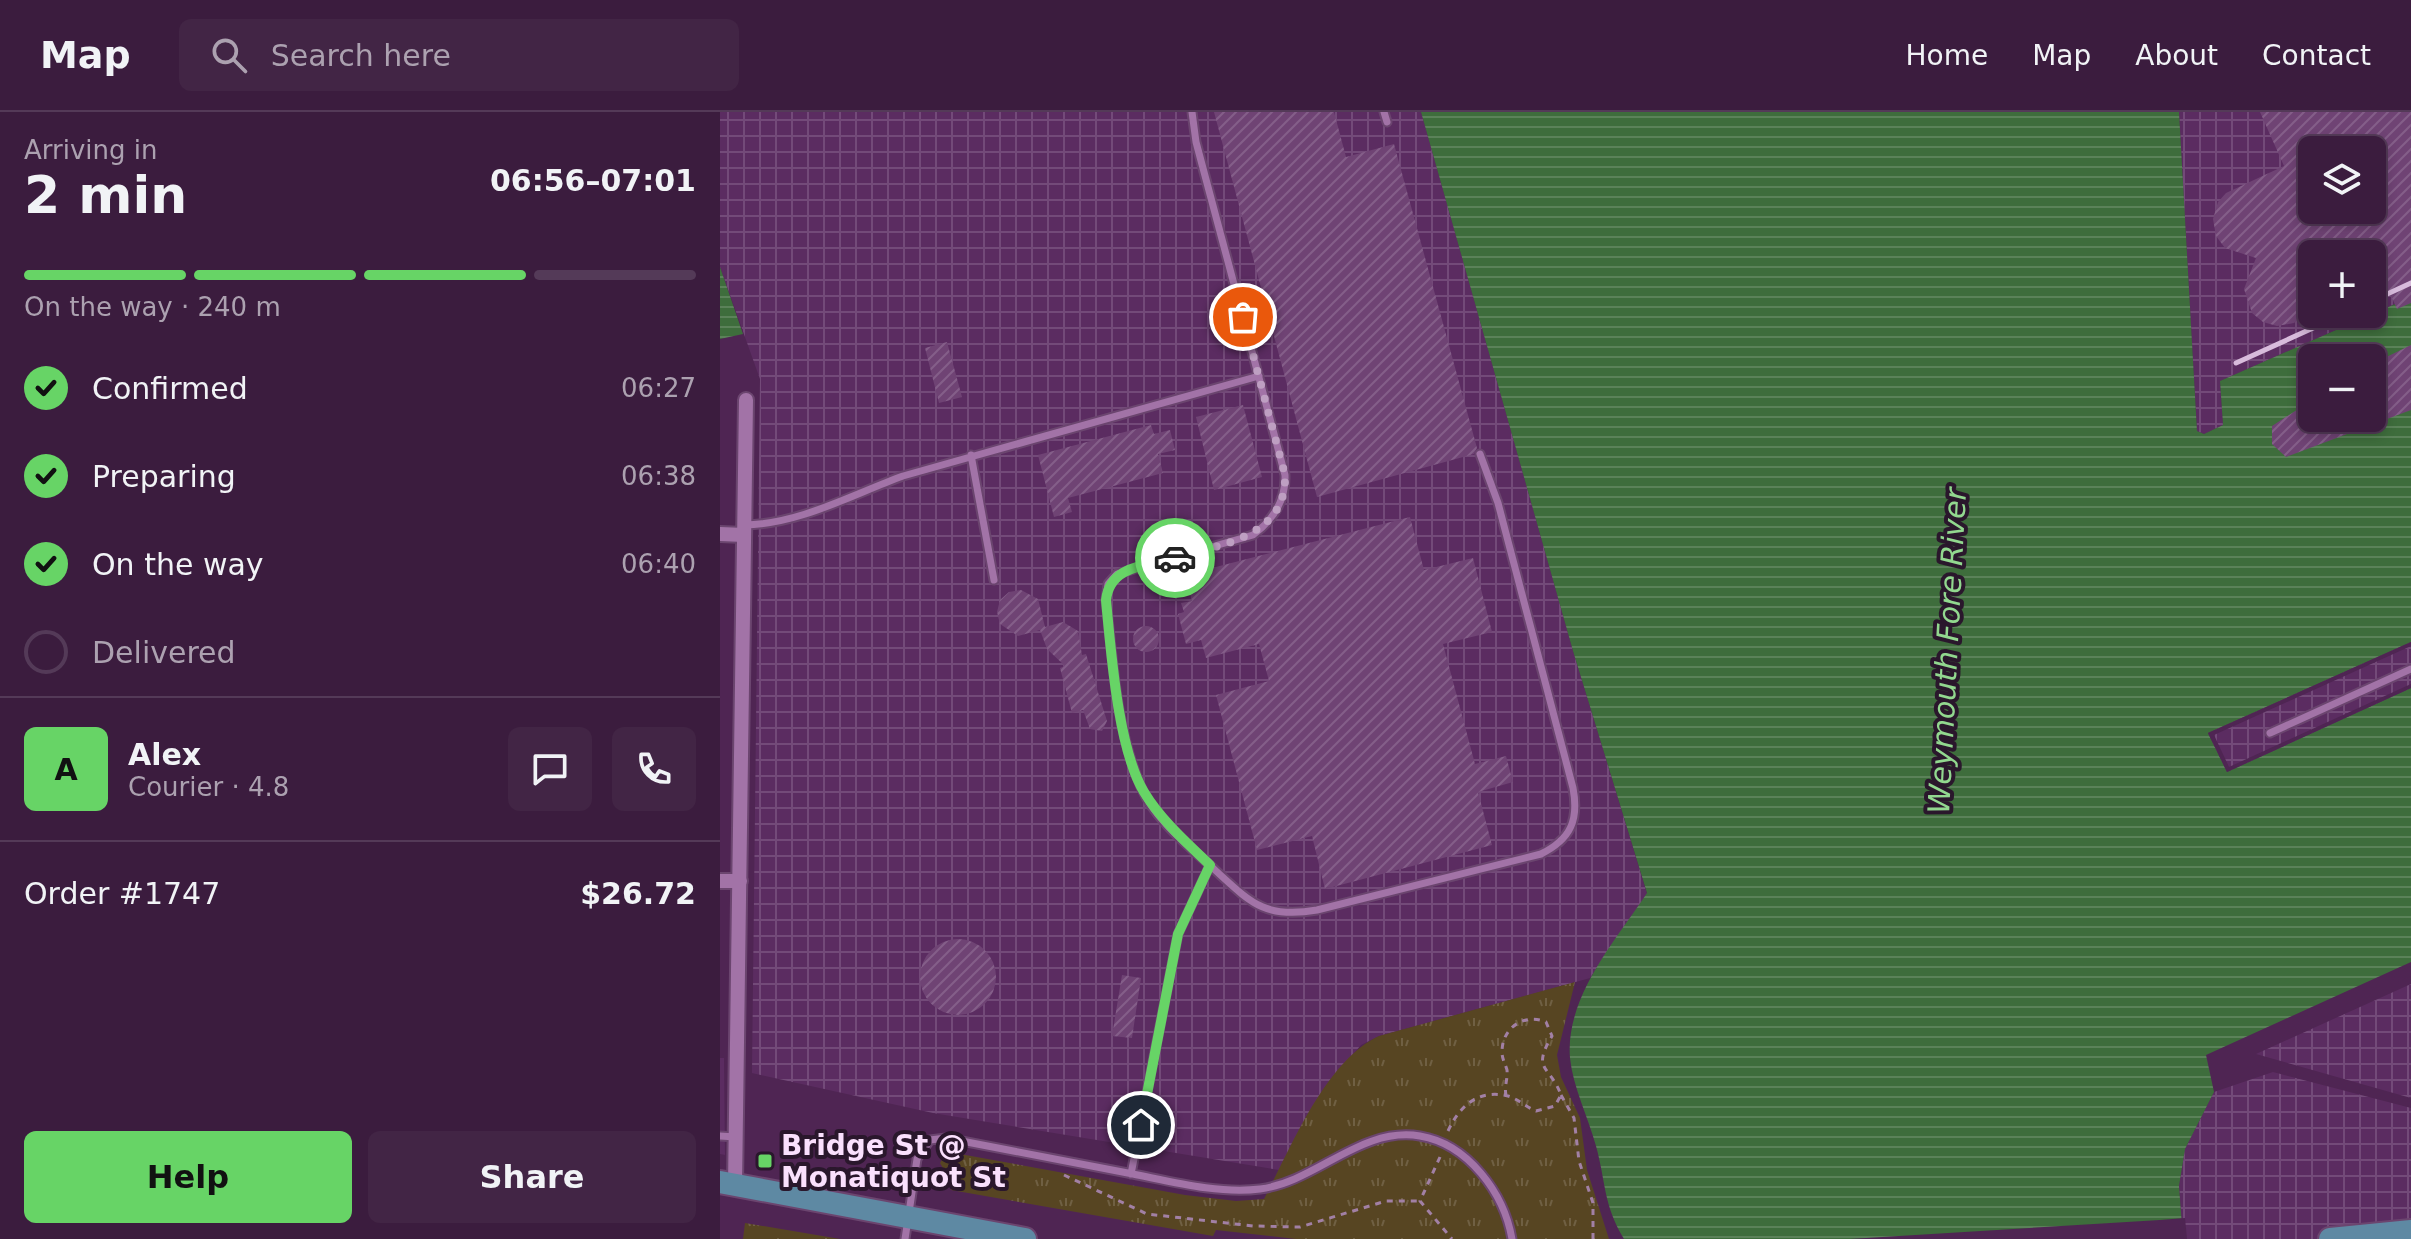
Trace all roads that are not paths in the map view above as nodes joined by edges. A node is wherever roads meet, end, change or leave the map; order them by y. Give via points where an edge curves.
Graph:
1 (1192, 112) edge
2 (1384, 112) edge
3 (1387, 122) dead end
4 (1259, 376) junction
5 (746, 400) dead end
6 (1480, 454) dead end
7 (971, 455) junction
8 (744, 530) junction
9 (720, 534) edge
10 (994, 580) dead end
11 (2411, 669) edge
12 (2270, 733) dead end
13 (1210, 865) junction
14 (720, 881) edge
15 (740, 881) junction
16 (720, 1136) edge
17 (736, 1137) junction
18 (1131, 1174) junction
19 (728, 1184) edge
20 (908, 1216) junction
21 (2411, 1231) edge
22 (905, 1239) edge
23 (1025, 1239) edge
24 (1512, 1239) edge
25 (2330, 1239) edge

1 - 4 lane
2 - 3 lane
4 - 7 lane
4 - 13 lane via 1285,475 1279,507 1253,535 1117,574 1108,584 1106,600 1120,712 1141,788 1163,819
5 - 8 street
6 - 13 lane via 1498,503 1573,788 1575,822 1567,835 1541,854 1292,914 1269,912 1249,901
7 - 8 lane
7 - 10 lane
8 - 9 street
8 - 15 street
11 - 12 lane
13 - 18 lane via 1178,934
14 - 15 street
15 - 17 street
16 - 17 lane
17 - 19 street
18 - 20 lane via 946,1138 930,1140 917,1159
18 - 24 lane via 1261,1188 1306,1175 1375,1140 1418,1136 1443,1143 1470,1161 1501,1206
19 - 20 main road
20 - 22 lane
20 - 23 main road
21 - 25 main road

